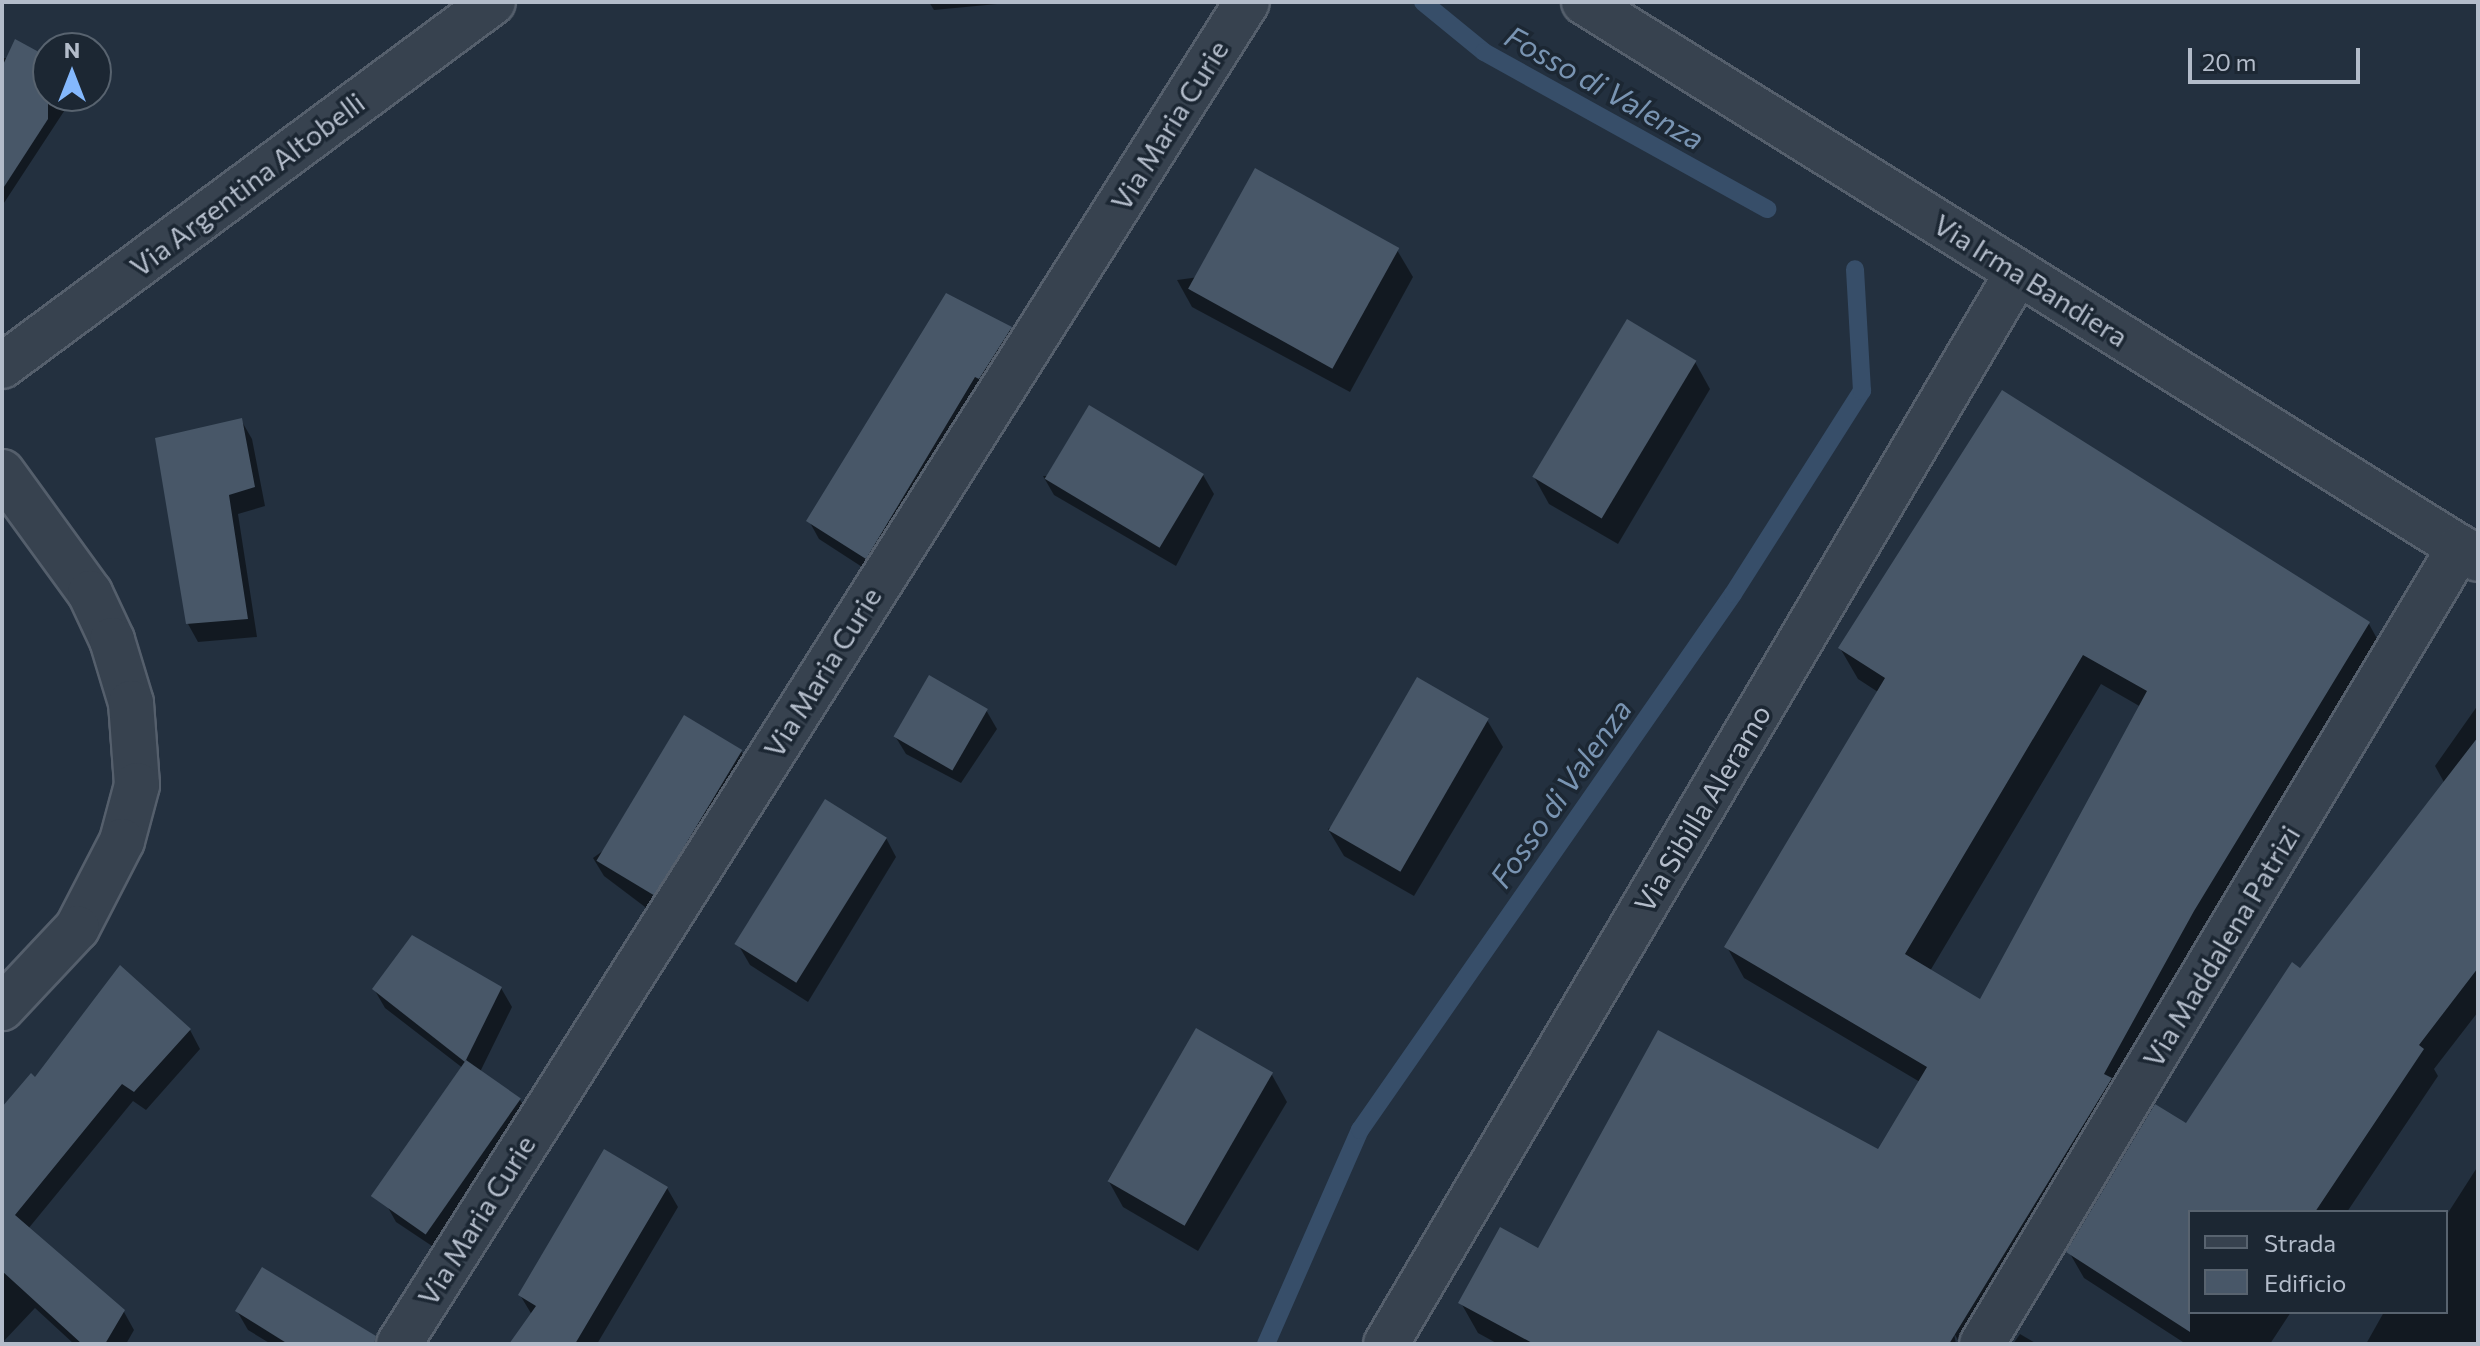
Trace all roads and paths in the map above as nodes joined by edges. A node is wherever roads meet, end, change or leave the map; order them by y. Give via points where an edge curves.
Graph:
1 (493, 2) edge
2 (1247, 2) edge
3 (1584, 2) edge
4 (2018, 272) junction
5 (2, 366) edge
6 (2, 472) edge
7 (2469, 553) edge
8 (2, 1008) edge
9 (399, 1344) edge
10 (1386, 1344) edge
11 (1982, 1344) edge

1 - 5 street, Via Argentina Altobelli
2 - 9 street, Via Maria Curie
3 - 4 street, Via Irma Bandiera
4 - 7 street, Via Irma Bandiera
4 - 10 street, Via Sibilla Aleramo
6 - 8 street via 90,593 112,640 131,703 137,785 122,841 77,928
7 - 11 street, Via Maddalena Patrizi

